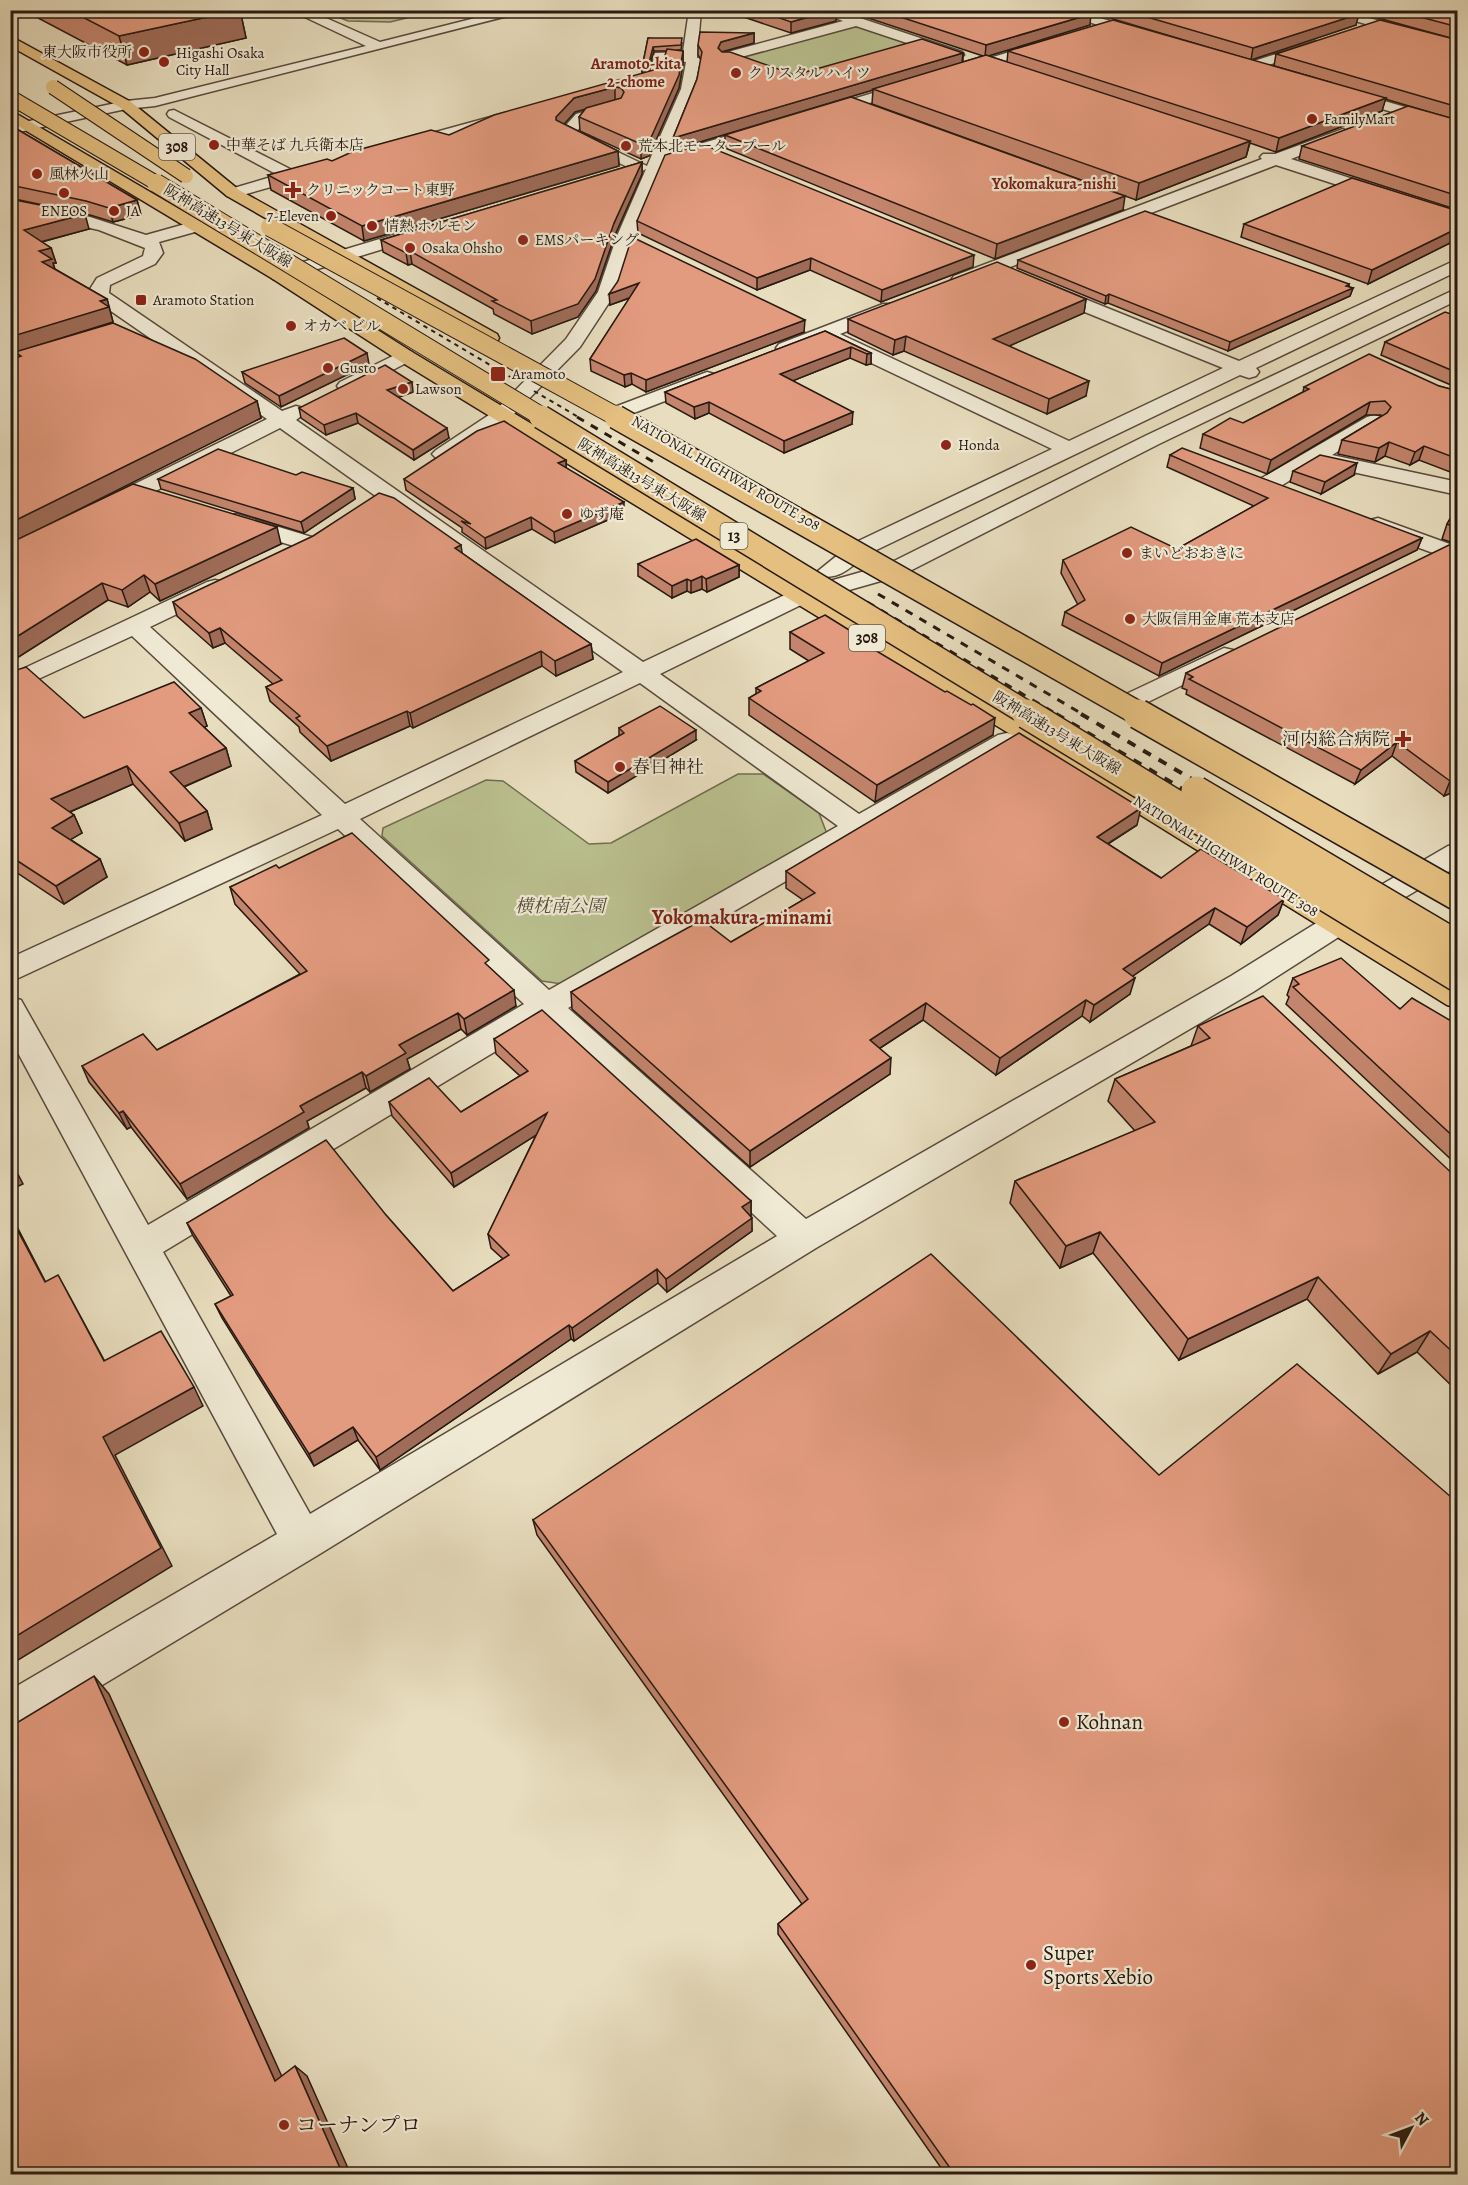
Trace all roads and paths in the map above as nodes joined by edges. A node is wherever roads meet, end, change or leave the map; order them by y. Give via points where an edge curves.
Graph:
1 (296, 10) edge
2 (489, 10) edge
3 (525, 10) edge
4 (695, 10) edge
5 (822, 10) edge
6 (1058, 10) edge
7 (1322, 10) edge
8 (855, 22) junction
9 (1375, 25) junction
10 (1109, 26) junction
11 (1353, 32) edge
12 (1086, 33) edge
13 (1063, 39) edge
14 (10, 40) edge
15 (1330, 40) edge
16 (1164, 41) edge
17 (372, 43) junction
18 (920, 43) junction
19 (1458, 46) edge
20 (10, 50) edge
21 (897, 50) edge
22 (731, 56) junction
23 (691, 59) junction
24 (752, 63) edge
25 (984, 64) junction
26 (1006, 71) edge
27 (1274, 73) edge
28 (10, 79) edge
29 (1328, 89) edge
30 (601, 91) edge
31 (10, 99) edge
32 (632, 102) edge
33 (852, 104) junction
34 (126, 105) junction
35 (1403, 111) junction
36 (525, 112) edge
37 (874, 112) edge
38 (10, 114) edge
39 (174, 114) dead end
40 (806, 117) edge
41 (1382, 119) edge
42 (37, 121) junction
43 (783, 124) edge
44 (1458, 127) edge
45 (1361, 128) edge
46 (10, 130) edge
47 (392, 148) edge
48 (704, 148) junction
49 (1254, 152) edge
50 (726, 157) edge
51 (1276, 160) junction
52 (658, 161) junction
53 (324, 167) edge
54 (640, 167) junction
55 (617, 173) edge
56 (291, 176) junction
57 (200, 187) dead end
58 (233, 193) junction
59 (1121, 202) edge
60 (10, 205) edge
61 (1144, 210) junction
62 (1165, 218) edge
63 (1458, 219) edge
64 (196, 226) junction
65 (434, 228) edge
66 (626, 236) junction
67 (146, 241) junction
68 (647, 246) edge
69 (343, 255) junction
70 (970, 258) edge
71 (1458, 264) edge
72 (992, 268) junction
73 (279, 275) junction
74 (947, 285) edge
75 (1359, 288) edge
76 (1458, 293) edge
77 (1384, 297) junction
78 (902, 303) edge
79 (1421, 310) junction
80 (141, 323) junction
81 (803, 323) edge
82 (119, 330) edge
83 (824, 333) junction
84 (1343, 348) junction
85 (770, 354) edge
86 (405, 356) junction
87 (1370, 359) edge
88 (1237, 367) junction
89 (547, 370) junction
90 (727, 370) edge
91 (1273, 381) junction
92 (484, 383) junction
93 (332, 394) edge
94 (311, 404) edge
95 (619, 412) junction
96 (502, 415) junction
97 (280, 420) junction
98 (1374, 421) edge
99 (648, 436) junction
100 (1152, 440) junction
101 (1068, 449) junction
102 (1176, 449) edge
103 (1313, 457) junction
104 (406, 479) junction
105 (1458, 489) edge
106 (137, 491) junction
107 (1289, 492) edge
108 (171, 501) edge
109 (368, 505) edge
110 (215, 515) edge
111 (84, 518) edge
112 (1363, 519) edge
113 (858, 550) junction
114 (1450, 552) edge
115 (275, 559) edge
116 (1410, 564) edge
117 (894, 570) junction
118 (232, 579) edge
119 (799, 597) junction
120 (135, 626) junction
121 (1249, 643) edge
122 (641, 673) junction
123 (10, 685) edge
124 (1131, 701) junction
125 (1024, 731) junction
126 (341, 817) junction
127 (857, 826) junction
128 (1450, 867) edge
129 (1458, 896) edge
130 (1336, 924) junction
131 (1458, 924) edge
132 (1458, 946) edge
133 (10, 971) edge
134 (1458, 976) edge
135 (1242, 984) junction
136 (1458, 997) edge
137 (546, 1006) junction
138 (10, 1008) edge
139 (1268, 1009) edge
140 (803, 1238) junction
141 (141, 1246) junction
142 (303, 1541) junction
143 (10, 1715) edge

1 - 17 street
2 - 17 street
3 - 17 street
4 - 23 street
5 - 8 street
6 - 10 street
7 - 9 street
8 - 18 street
8 - 22 street
9 - 11 street
9 - 19 street
10 - 12 street
10 - 16 street
13 - 25 street
14 - 34 highway, NATIONAL HIGHWAY ROUTE 308 / 308
15 - 27 street via 1247,65
17 - 34 street via 154,102
18 - 21 street
18 - 25 street
20 - 57 highway, bridge via 34,64 49,85
22 - 23 street
22 - 24 street
23 - 30 street via 660,56 656,76
23 - 52 street
25 - 26 street
25 - 33 street
28 - 99 highway, 阪神高速13号東大阪線 / 13, bridge
29 - 35 street
31 - 42 highway, 阪神高速13号東大阪線 / 13, bridge
32 - 54 street via 580,117 567,134
33 - 37 street
33 - 40 street
34 - 42 street
34 - 58 highway, NATIONAL HIGHWAY ROUTE 308 / 308
35 - 41 street
35 - 44 street
36 - 47 street
38 - 42 highway, NATIONAL HIGHWAY ROUTE 308 / 308
39 - 56 street
42 - 46 street
42 - 64 highway, NATIONAL HIGHWAY ROUTE 308 / 308
42 - 92 highway, 阪神高速13号東大阪線 / 13, bridge via 274,254
43 - 48 street
45 - 51 street
48 - 50 street
48 - 52 street
49 - 51 street
51 - 61 street
51 - 63 street
52 - 54 street
52 - 66 street
53 - 56 street
54 - 55 street
56 - 58 street
58 - 69 highway, NATIONAL HIGHWAY ROUTE 308 / 308
59 - 61 street
60 - 67 street via 42,210
61 - 62 street
61 - 72 street
64 - 67 street
64 - 73 highway, NATIONAL HIGHWAY ROUTE 308 / 308
65 - 69 street
66 - 68 street
66 - 89 street via 607,292 573,343
67 - 80 street via 153,246 149,260 115,275 99,289 101,296
69 - 73 street
69 - 89 highway, NATIONAL HIGHWAY ROUTE 308 / 308
70 - 72 street
71 - 77 street
72 - 74 street
72 - 88 street
73 - 86 highway, NATIONAL HIGHWAY ROUTE 308 / 308
75 - 77 street
76 - 79 street
77 - 79 street
77 - 88 street
78 - 83 street
79 - 84 street
80 - 82 street
80 - 97 street
81 - 83 street
83 - 85 street
83 - 101 street
84 - 87 street
84 - 91 street
86 - 93 street
86 - 96 highway, NATIONAL HIGHWAY ROUTE 308 / 308
88 - 91 street
88 - 101 street
89 - 95 highway, NATIONAL HIGHWAY ROUTE 308 / 308
89 - 96 street
90 - 95 street
91 - 100 street
92 - 132 highway, bridge via 590,438 895,613
92 - 134 highway, 阪神高速13号東大阪線 / 13, bridge
94 - 97 street
95 - 113 highway, NATIONAL HIGHWAY ROUTE 308 / 308
96 - 104 street
96 - 119 highway, NATIONAL HIGHWAY ROUTE 308 / 308
97 - 104 street
97 - 106 street
98 - 103 street
99 - 129 highway, 阪神高速13号東大阪線 / 13, bridge
99 - 131 highway, bridge via 930,616
100 - 102 street
100 - 117 street
101 - 113 street
103 - 105 street
103 - 107 street via 1258,480
104 - 109 street
104 - 122 street
106 - 108 street
106 - 111 street
110 - 115 street via 315,538
112 - 114 street
113 - 117 highway, NATIONAL HIGHWAY ROUTE 308 / 308
113 - 119 street
114 - 116 street
117 - 119 street
117 - 124 highway, NATIONAL HIGHWAY ROUTE 308 / 308
118 - 120 street
119 - 122 street
119 - 125 highway, NATIONAL HIGHWAY ROUTE 308 / 308
120 - 123 street
120 - 126 street
121 - 124 street
122 - 126 street
122 - 127 street
124 - 128 highway, NATIONAL HIGHWAY ROUTE 308 / 308
125 - 127 street
125 - 130 highway, NATIONAL HIGHWAY ROUTE 308 / 308
126 - 133 street
126 - 137 street
127 - 137 street
128 - 130 street
130 - 135 street
130 - 136 highway, NATIONAL HIGHWAY ROUTE 308 / 308
135 - 139 street
135 - 140 street
137 - 140 street
137 - 141 street
138 - 141 street
140 - 142 street
141 - 142 street
142 - 143 street

